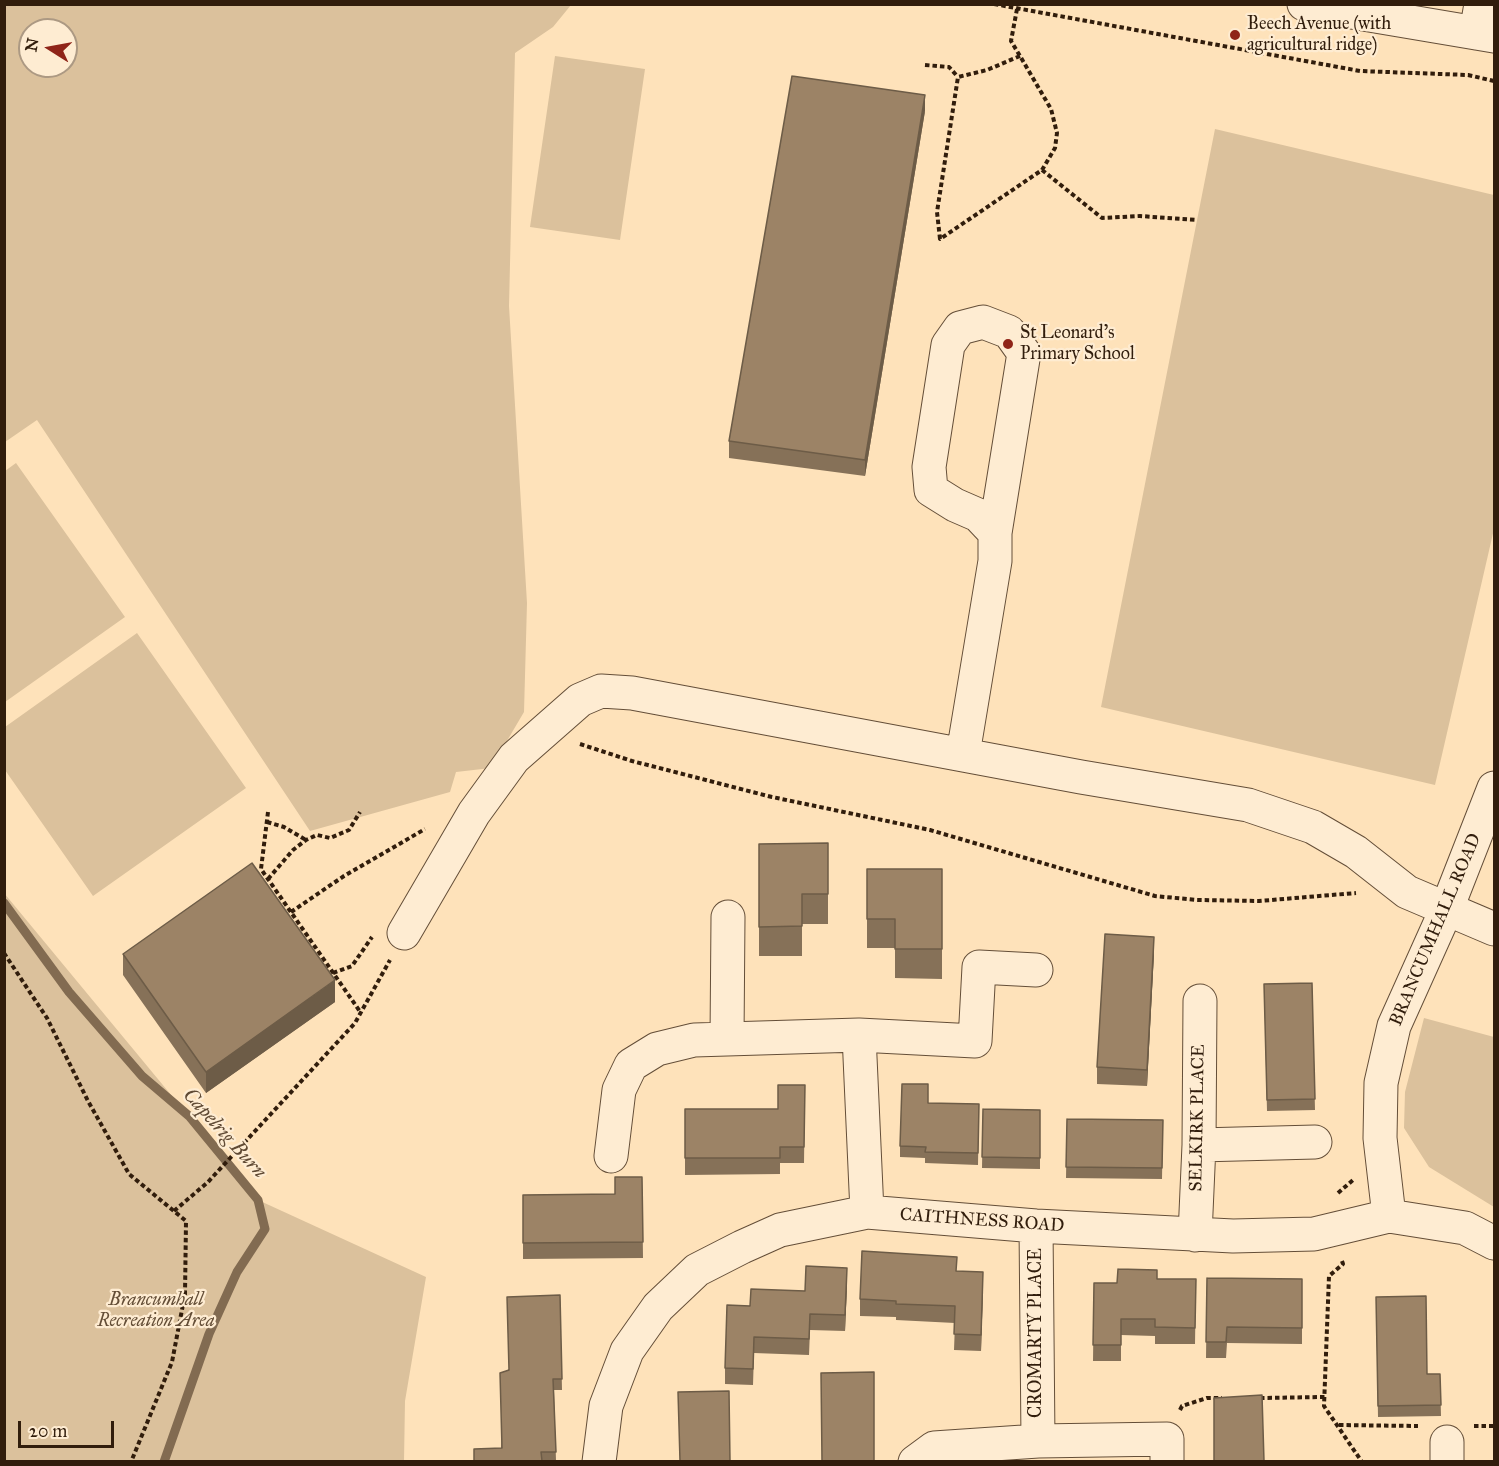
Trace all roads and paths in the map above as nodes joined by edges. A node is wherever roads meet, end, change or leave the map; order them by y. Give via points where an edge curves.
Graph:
1 (994, 4) edge
2 (1304, 4) edge
3 (1017, 9) junction
4 (1484, 24) edge
5 (1020, 56) junction
6 (925, 65) dead end
7 (958, 77) junction
8 (1494, 81) edge
9 (1042, 170) junction
10 (1197, 220) dead end
11 (995, 533) junction
12 (550, 727) junction
13 (963, 754) junction
14 (1494, 788) edge
15 (268, 812) dead end
16 (360, 812) dead end
17 (267, 822) junction
18 (433, 824) dead end
19 (306, 840) junction
20 (268, 879) junction
21 (1407, 892) junction
22 (1447, 908) junction
23 (291, 912) junction
24 (728, 917) dead end
25 (1494, 929) edge
26 (404, 933) joint
27 (4, 953) edge
28 (1036, 970) dead end
29 (1200, 1001) dead end
30 (361, 1012) junction
31 (859, 1035) junction
32 (727, 1039) junction
33 (1315, 1142) dead end
34 (1198, 1145) junction
35 (612, 1156) dead end
36 (174, 1211) junction
37 (867, 1212) junction
38 (1389, 1216) junction
39 (1036, 1226) junction
40 (1195, 1234) junction
41 (1494, 1243) edge
42 (1325, 1397) dead end
43 (1231, 1398) edge
44 (1254, 1398) edge
45 (1038, 1441) junction
46 (1167, 1450) edge
47 (131, 1461) edge
48 (599, 1461) edge
49 (915, 1461) edge

1 - 3 path
2 - 4 street
3 - 5 path via 1011,41
3 - 8 path via 1360,71 1468,75
5 - 7 path
5 - 9 path via 1051,109 1057,133 1055,148
6 - 7 path via 949,68
7 - 9 path via 938,212 940,239
9 - 10 path via 1102,218
11 - 11 street via 978,515 931,490 929,467 948,345 960,328 983,322 1009,332 1024,353
11 - 13 street via 995,561
12 - 13 street via 580,700 602,691 632,693
12 - 21 path via 582,745 632,760 772,797 930,830 1155,896 1259,901
12 - 26 street via 514,758 474,813
13 - 21 street via 1248,805 1313,827 1356,852
14 - 22 street, BRANCUMHALL ROAD
15 - 17 path
16 - 19 path via 349,830 330,838 317,835
17 - 19 path
17 - 20 path via 261,870
18 - 23 path
19 - 20 path
20 - 23 path
21 - 22 street
22 - 25 street
22 - 38 street, BRANCUMHALL ROAD via 1394,1026 1381,1083 1380,1138
23 - 30 path
24 - 32 street
26 - 30 path
27 - 36 path via 47,1018 129,1174
28 - 31 street via 979,967 975,1041
29 - 34 street, SELKIRK PLACE
30 - 36 path via 208,1182
31 - 32 street
31 - 37 street
32 - 35 street via 694,1040 657,1049 631,1065 620,1090
33 - 34 street
34 - 40 street, SELKIRK PLACE
36 - 47 path via 186,1221 185,1294 172,1362
37 - 39 street, CAITHNESS ROAD
37 - 48 street, CAITHNESS ROAD via 780,1230 697,1270 658,1307 627,1351 606,1406
38 - 40 street, CAITHNESS ROAD via 1314,1234
38 - 41 street, CAITHNESS ROAD via 1465,1228
39 - 40 street, CAITHNESS ROAD
39 - 45 street, CROMARTY PLACE
42 - 44 path
43 - 46 path via 1207,1398 1182,1406
45 - 46 street, CROMARTY PLACE
45 - 49 street, CROMARTY PLACE via 934,1448

